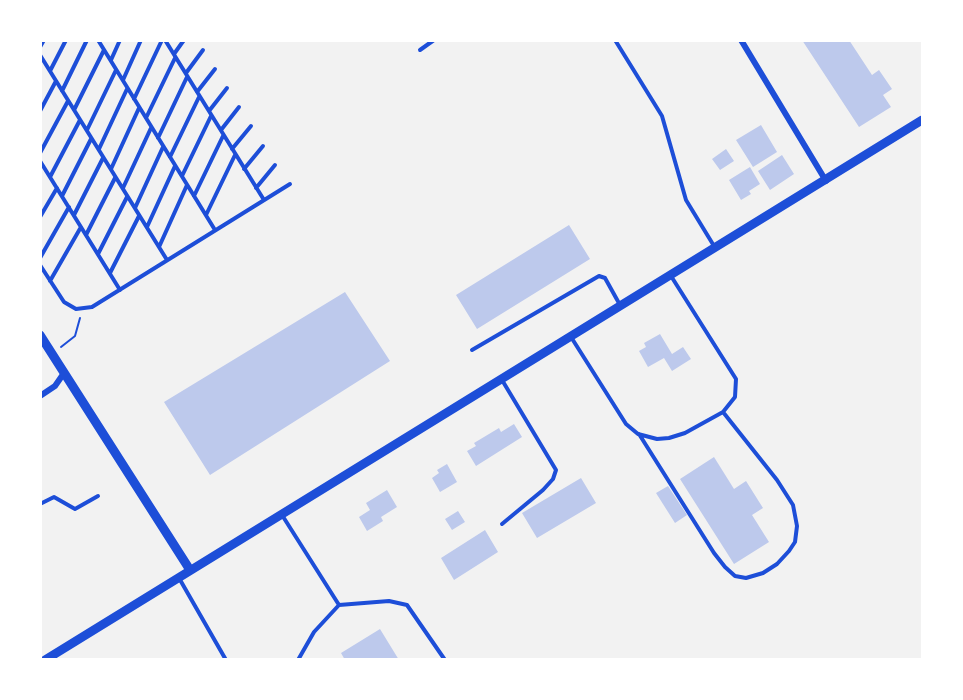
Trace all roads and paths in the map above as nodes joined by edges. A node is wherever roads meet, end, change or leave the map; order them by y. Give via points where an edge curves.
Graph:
1 (44, 40) edge
2 (66, 40) edge
3 (87, 40) edge
4 (120, 40) edge
5 (141, 40) edge
6 (164, 40) edge
7 (184, 40) edge
8 (434, 40) edge
9 (615, 40) edge
10 (741, 40) edge
11 (99, 41) edge
12 (40, 47) edge
13 (104, 50) junction
14 (203, 50) dead end
15 (420, 50) dead end
16 (40, 55) edge
17 (175, 56) junction
18 (111, 60) junction
19 (44, 62) junction
20 (40, 69) edge
21 (116, 69) junction
22 (215, 69) dead end
23 (50, 71) junction
24 (187, 75) junction
25 (123, 80) junction
26 (56, 81) junction
27 (128, 88) junction
28 (227, 88) dead end
29 (62, 91) junction
30 (198, 94) junction
31 (135, 99) junction
32 (68, 100) junction
33 (239, 107) dead end
34 (140, 108) junction
35 (74, 110) junction
36 (40, 111) edge
37 (210, 113) junction
38 (146, 118) junction
39 (80, 119) junction
40 (922, 120) edge
41 (251, 126) dead end
42 (152, 127) junction
43 (87, 130) junction
44 (222, 133) junction
45 (92, 138) junction
46 (158, 138) junction
47 (163, 146) junction
48 (263, 146) dead end
49 (99, 149) junction
50 (232, 149) junction
51 (40, 153) edge
52 (236, 154) junction
53 (170, 157) junction
54 (104, 158) junction
55 (40, 161) edge
56 (275, 165) dead end
57 (175, 166) junction
58 (45, 168) junction
59 (244, 168) junction
60 (111, 169) junction
61 (40, 176) edge
62 (182, 176) junction
63 (50, 177) junction
64 (116, 177) junction
65 (826, 181) junction
66 (290, 184) dead end
67 (187, 185) junction
68 (57, 188) junction
69 (123, 188) junction
70 (256, 188) junction
71 (62, 196) junction
72 (128, 196) junction
73 (194, 196) junction
74 (264, 200) junction
75 (69, 207) junction
76 (135, 208) junction
77 (74, 215) junction
78 (206, 215) junction
79 (140, 216) junction
80 (40, 217) edge
81 (81, 226) junction
82 (147, 227) junction
83 (215, 230) junction
84 (86, 235) junction
85 (159, 247) junction
86 (715, 248) junction
87 (98, 254) junction
88 (40, 258) edge
89 (167, 260) junction
90 (40, 265) edge
91 (110, 273) junction
92 (670, 275) junction
93 (51, 281) junction
94 (120, 290) junction
95 (621, 306) junction
96 (80, 309) junction
97 (40, 335) edge
98 (570, 337) junction
99 (472, 350) dead end
100 (52, 353) junction
101 (64, 373) junction
102 (502, 379) junction
103 (40, 396) edge
104 (723, 412) junction
105 (639, 435) junction
106 (98, 496) dead end
107 (40, 504) edge
108 (282, 514) junction
109 (502, 524) dead end
110 (190, 570) junction
111 (178, 578) junction
112 (339, 604) junction
113 (45, 660) edge
114 (226, 660) edge
115 (298, 660) edge
116 (446, 660) edge

1 - 12 lane
2 - 23 lane
3 - 29 lane
4 - 18 lane
5 - 25 lane
6 - 17 lane
6 - 31 lane
7 - 17 lane
8 - 15 lane
9 - 86 lane via 662,116 686,200
10 - 65 street
11 - 13 lane
13 - 18 lane
13 - 35 lane
14 - 24 lane
16 - 19 lane
17 - 24 lane
17 - 38 lane
18 - 21 lane
19 - 20 lane
19 - 23 lane
21 - 25 lane
21 - 43 lane
22 - 30 lane
23 - 26 lane
24 - 30 lane
24 - 46 lane
25 - 27 lane
26 - 29 lane
26 - 36 lane
27 - 31 lane
27 - 49 lane
28 - 37 lane
29 - 32 lane
30 - 37 lane
30 - 53 lane
31 - 34 lane
32 - 35 lane
32 - 51 lane
33 - 44 lane
34 - 38 lane
34 - 60 lane
35 - 39 lane
37 - 44 lane
37 - 62 lane
38 - 42 lane
39 - 43 lane
39 - 63 lane
40 - 65 street
41 - 50 lane
42 - 46 lane
42 - 69 lane
43 - 45 lane
44 - 50 lane
44 - 73 lane
45 - 49 lane
45 - 71 lane
46 - 47 lane
47 - 53 lane
47 - 76 lane
48 - 59 lane
49 - 54 lane
50 - 52 lane
52 - 59 lane
52 - 78 lane
53 - 57 lane
54 - 60 lane
54 - 77 lane
55 - 58 lane
56 - 70 lane
57 - 62 lane
57 - 82 lane
58 - 61 lane
58 - 63 lane
59 - 70 lane
60 - 64 lane
62 - 67 lane
63 - 68 lane
64 - 69 lane
64 - 84 lane
65 - 86 street
66 - 74 lane
67 - 73 lane
67 - 85 lane
68 - 71 lane
68 - 80 lane
69 - 72 lane
70 - 74 lane
71 - 75 lane
72 - 76 lane
72 - 87 lane
73 - 78 lane
74 - 83 lane
75 - 77 lane
75 - 88 lane
76 - 79 lane
77 - 81 lane
78 - 83 lane
79 - 82 lane
79 - 91 lane
81 - 84 lane
81 - 93 lane
82 - 85 lane
83 - 89 lane
84 - 87 lane
85 - 89 lane
86 - 92 street
87 - 91 lane
89 - 94 lane
90 - 93 lane
91 - 94 lane
92 - 95 street
92 - 104 lane via 736,378 735,397
93 - 96 lane via 64,302
94 - 96 lane via 92,307
95 - 98 street
95 - 99 lane via 605,279 599,276
96 - 100 path via 75,336
97 - 100 street
98 - 102 street
98 - 105 lane via 626,424
100 - 101 street
101 - 103 street via 55,387
101 - 110 street
102 - 108 street
102 - 109 lane via 556,470 543,490
104 - 105 lane via 669,438
104 - 105 lane via 777,480 793,505 797,526 789,551 777,564 754,576 735,576 725,567
106 - 107 lane via 75,509 54,497
108 - 110 street
108 - 112 lane
110 - 111 street
111 - 113 street
111 - 114 lane
112 - 115 lane via 314,632
112 - 116 lane via 407,604

